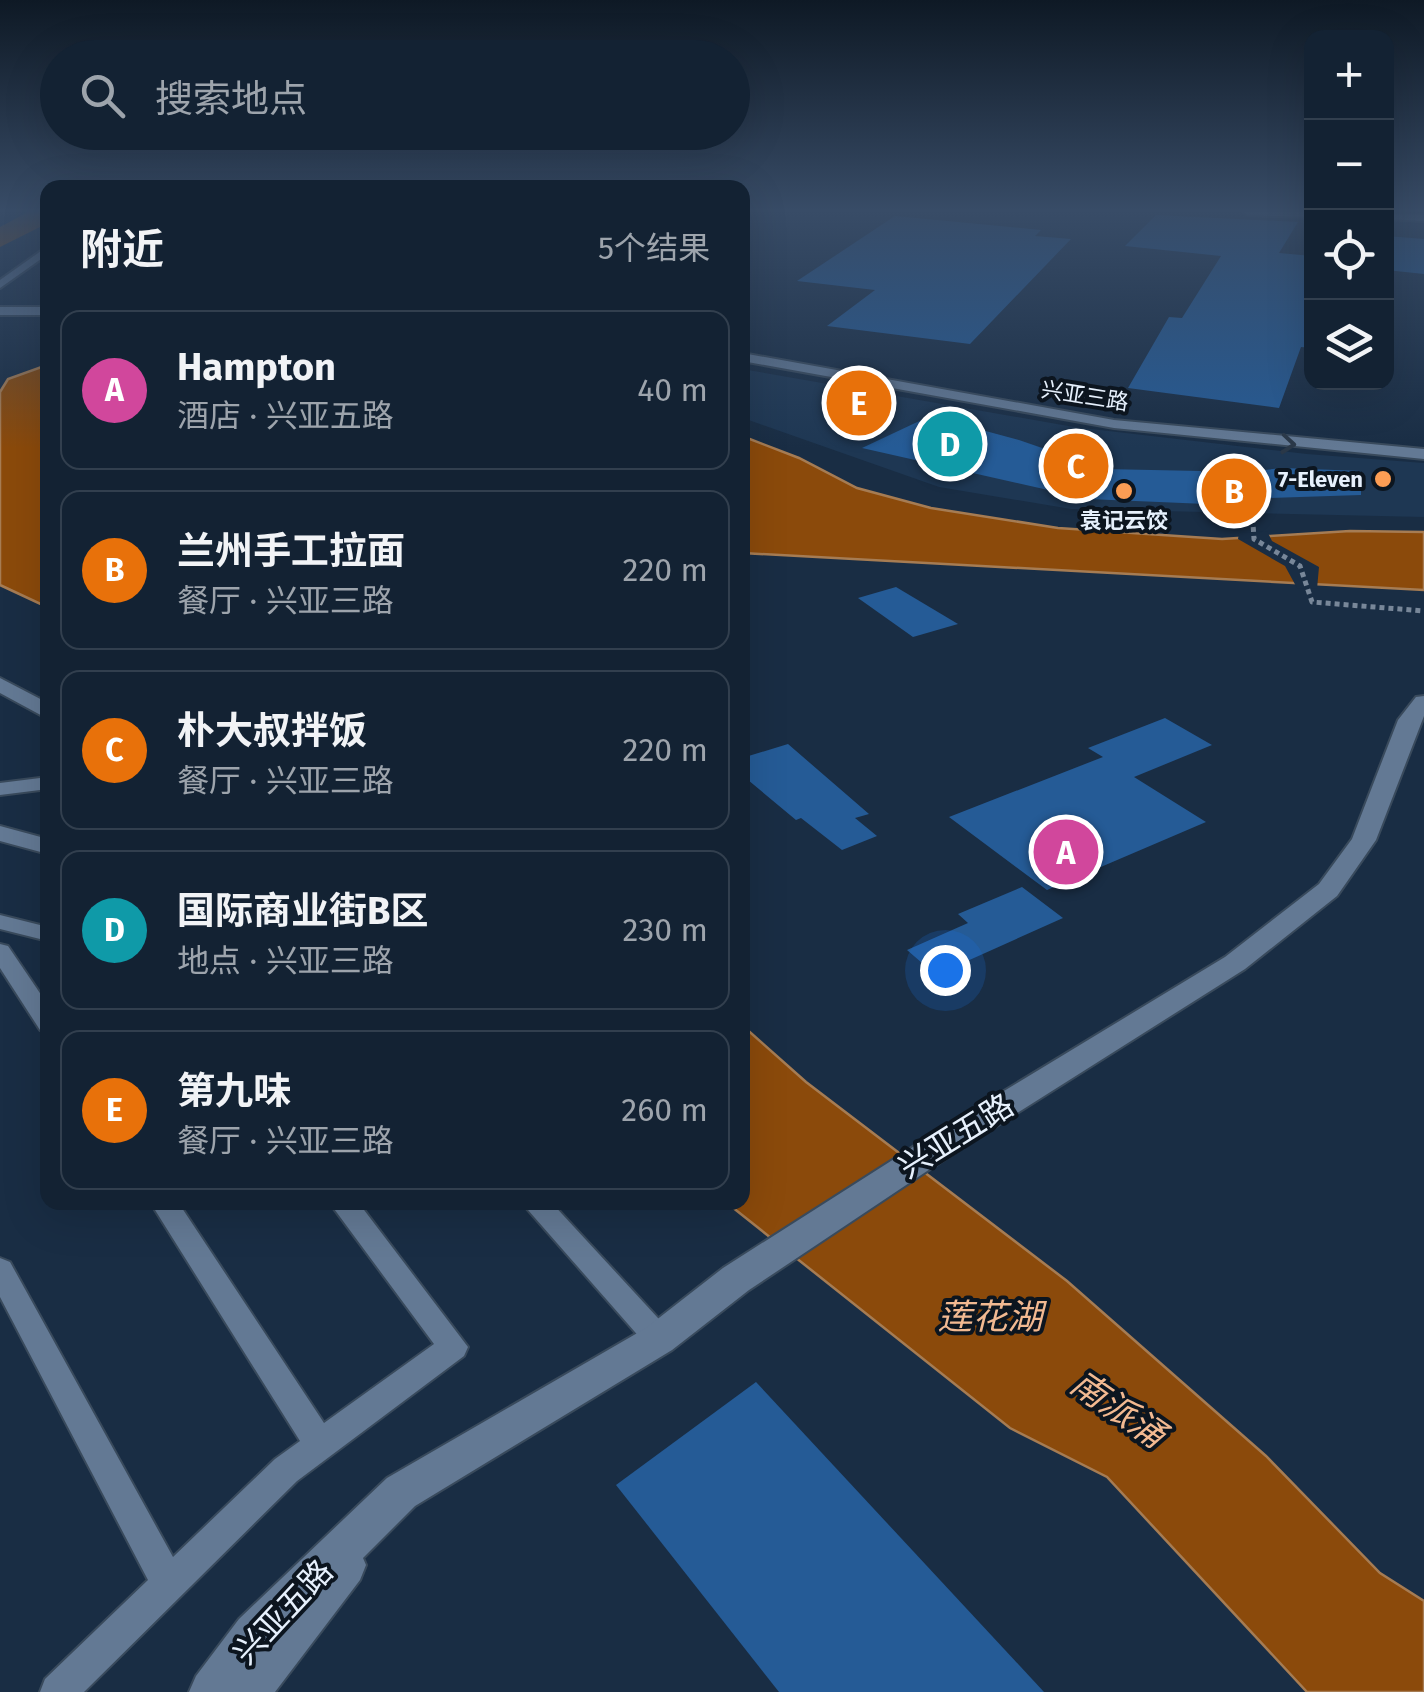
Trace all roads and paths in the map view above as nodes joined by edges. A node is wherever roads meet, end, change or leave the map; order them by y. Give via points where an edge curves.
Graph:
1 (0, 311) edge
2 (40, 311) edge
3 (0, 324) edge
4 (40, 324) edge
5 (750, 345) edge
6 (750, 358) edge
7 (1424, 437) edge
8 (1424, 454) edge
9 (1252, 508) dead end
10 (1424, 611) edge
11 (0, 684) edge
12 (1424, 702) edge
13 (40, 707) edge
14 (40, 784) edge
15 (0, 789) edge
16 (0, 833) edge
17 (40, 844) edge
18 (0, 922) edge
19 (40, 932) edge
20 (0, 950) edge
21 (40, 1012) edge
22 (169, 1210) edge
23 (348, 1210) edge
24 (541, 1210) edge
25 (0, 1270) edge
26 (658, 1339) junction
27 (320, 1444) junction
28 (401, 1492) junction
29 (169, 1584) junction
30 (58, 1692) edge
31 (212, 1692) edge
32 (247, 1692) edge

1 - 2 street
3 - 4 street
5 - 7 street, 兴亚三路 via 1083,406
6 -> 8 street, 兴亚三路 via 1114,424
9 - 10 path via 1254,539 1300,566 1312,602
11 - 13 street
12 - 26 street, 兴亚五路 via 1409,720 1364,840 1328,890 1235,963 949,1140
14 - 15 lane
16 - 17 street
18 - 19 lane
20 - 21 lane
22 - 27 lane
23 - 27 lane via 453,1347
24 - 26 lane
25 - 29 lane
26 - 28 street, 兴亚五路
27 - 29 lane
28 - 31 street, 兴亚五路 via 255,1634
28 - 32 street, 兴亚五路
29 - 30 lane

